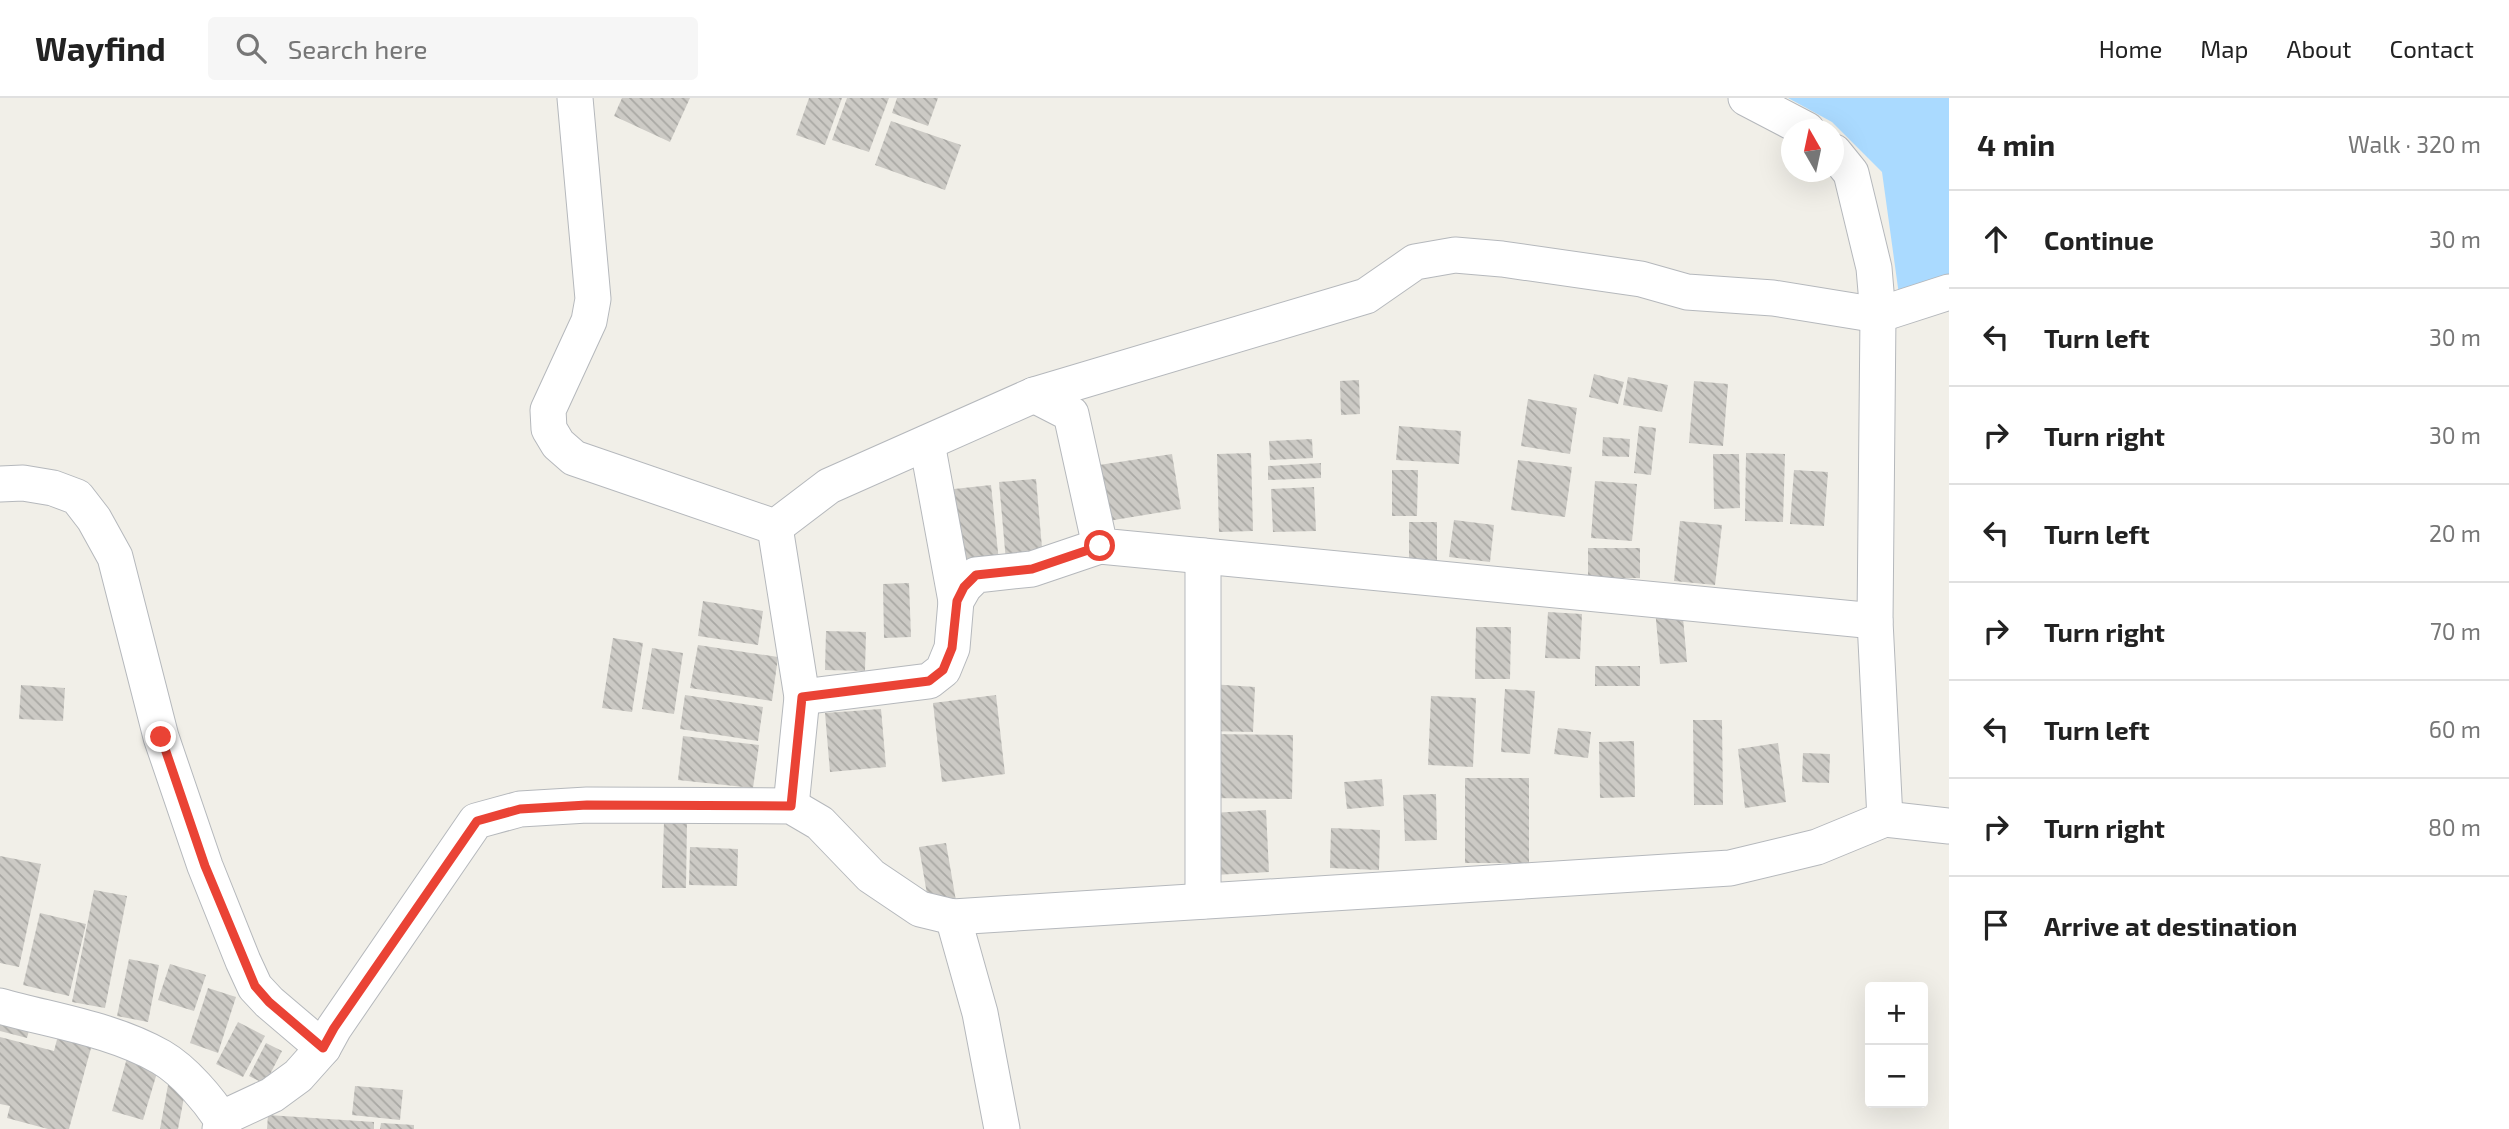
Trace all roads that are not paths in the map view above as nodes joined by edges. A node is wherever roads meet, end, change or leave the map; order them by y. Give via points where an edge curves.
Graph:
1 (575, 98) edge
2 (1746, 98) edge
3 (1786, 119) edge
4 (1844, 164) edge
5 (1949, 292) edge
6 (1878, 315) junction
7 (1034, 394) junction
8 (927, 443) junction
9 (0, 484) edge
10 (775, 527) junction
11 (1100, 546) junction
12 (1203, 556) junction
13 (957, 601) junction
14 (1875, 621) junction
15 (802, 697) junction
16 (791, 806) junction
17 (1885, 819) junction
18 (1949, 826) edge
19 (1203, 901) junction
20 (953, 917) junction
21 (0, 1006) edge
22 (328, 1038) junction
23 (222, 1126) edge
24 (1002, 1129) edge

1 - 10 street via 593,299 589,321 548,410 550,429 574,458
2 - 3 street
4 - 6 street via 1852,173 1874,268
5 - 6 street
6 - 7 street via 1773,298 1687,292 1592,271 1455,255 1415,262 1366,296
6 - 14 street
7 - 8 street
7 - 11 street via 1071,414
8 - 10 street via 829,486
8 - 13 street
9 - 22 street via 53,488 77,498 94,519 115,557 148,693 180,797 243,961 269,1002
10 - 15 street
11 - 12 street
11 - 13 street via 1032,569 976,575
12 - 14 street
12 - 19 street
13 - 15 street via 952,648 943,670 929,681
14 - 17 street
15 - 16 street
16 - 20 street via 820,823 871,876 920,909
16 - 22 street via 587,805 520,809 477,821
17 - 18 street
17 - 19 street via 1816,847 1730,868
19 - 20 street
20 - 24 street via 980,1013
21 - 23 street via 121,1039 162,1058 215,1109
22 - 23 street via 298,1076 272,1095 229,1115

